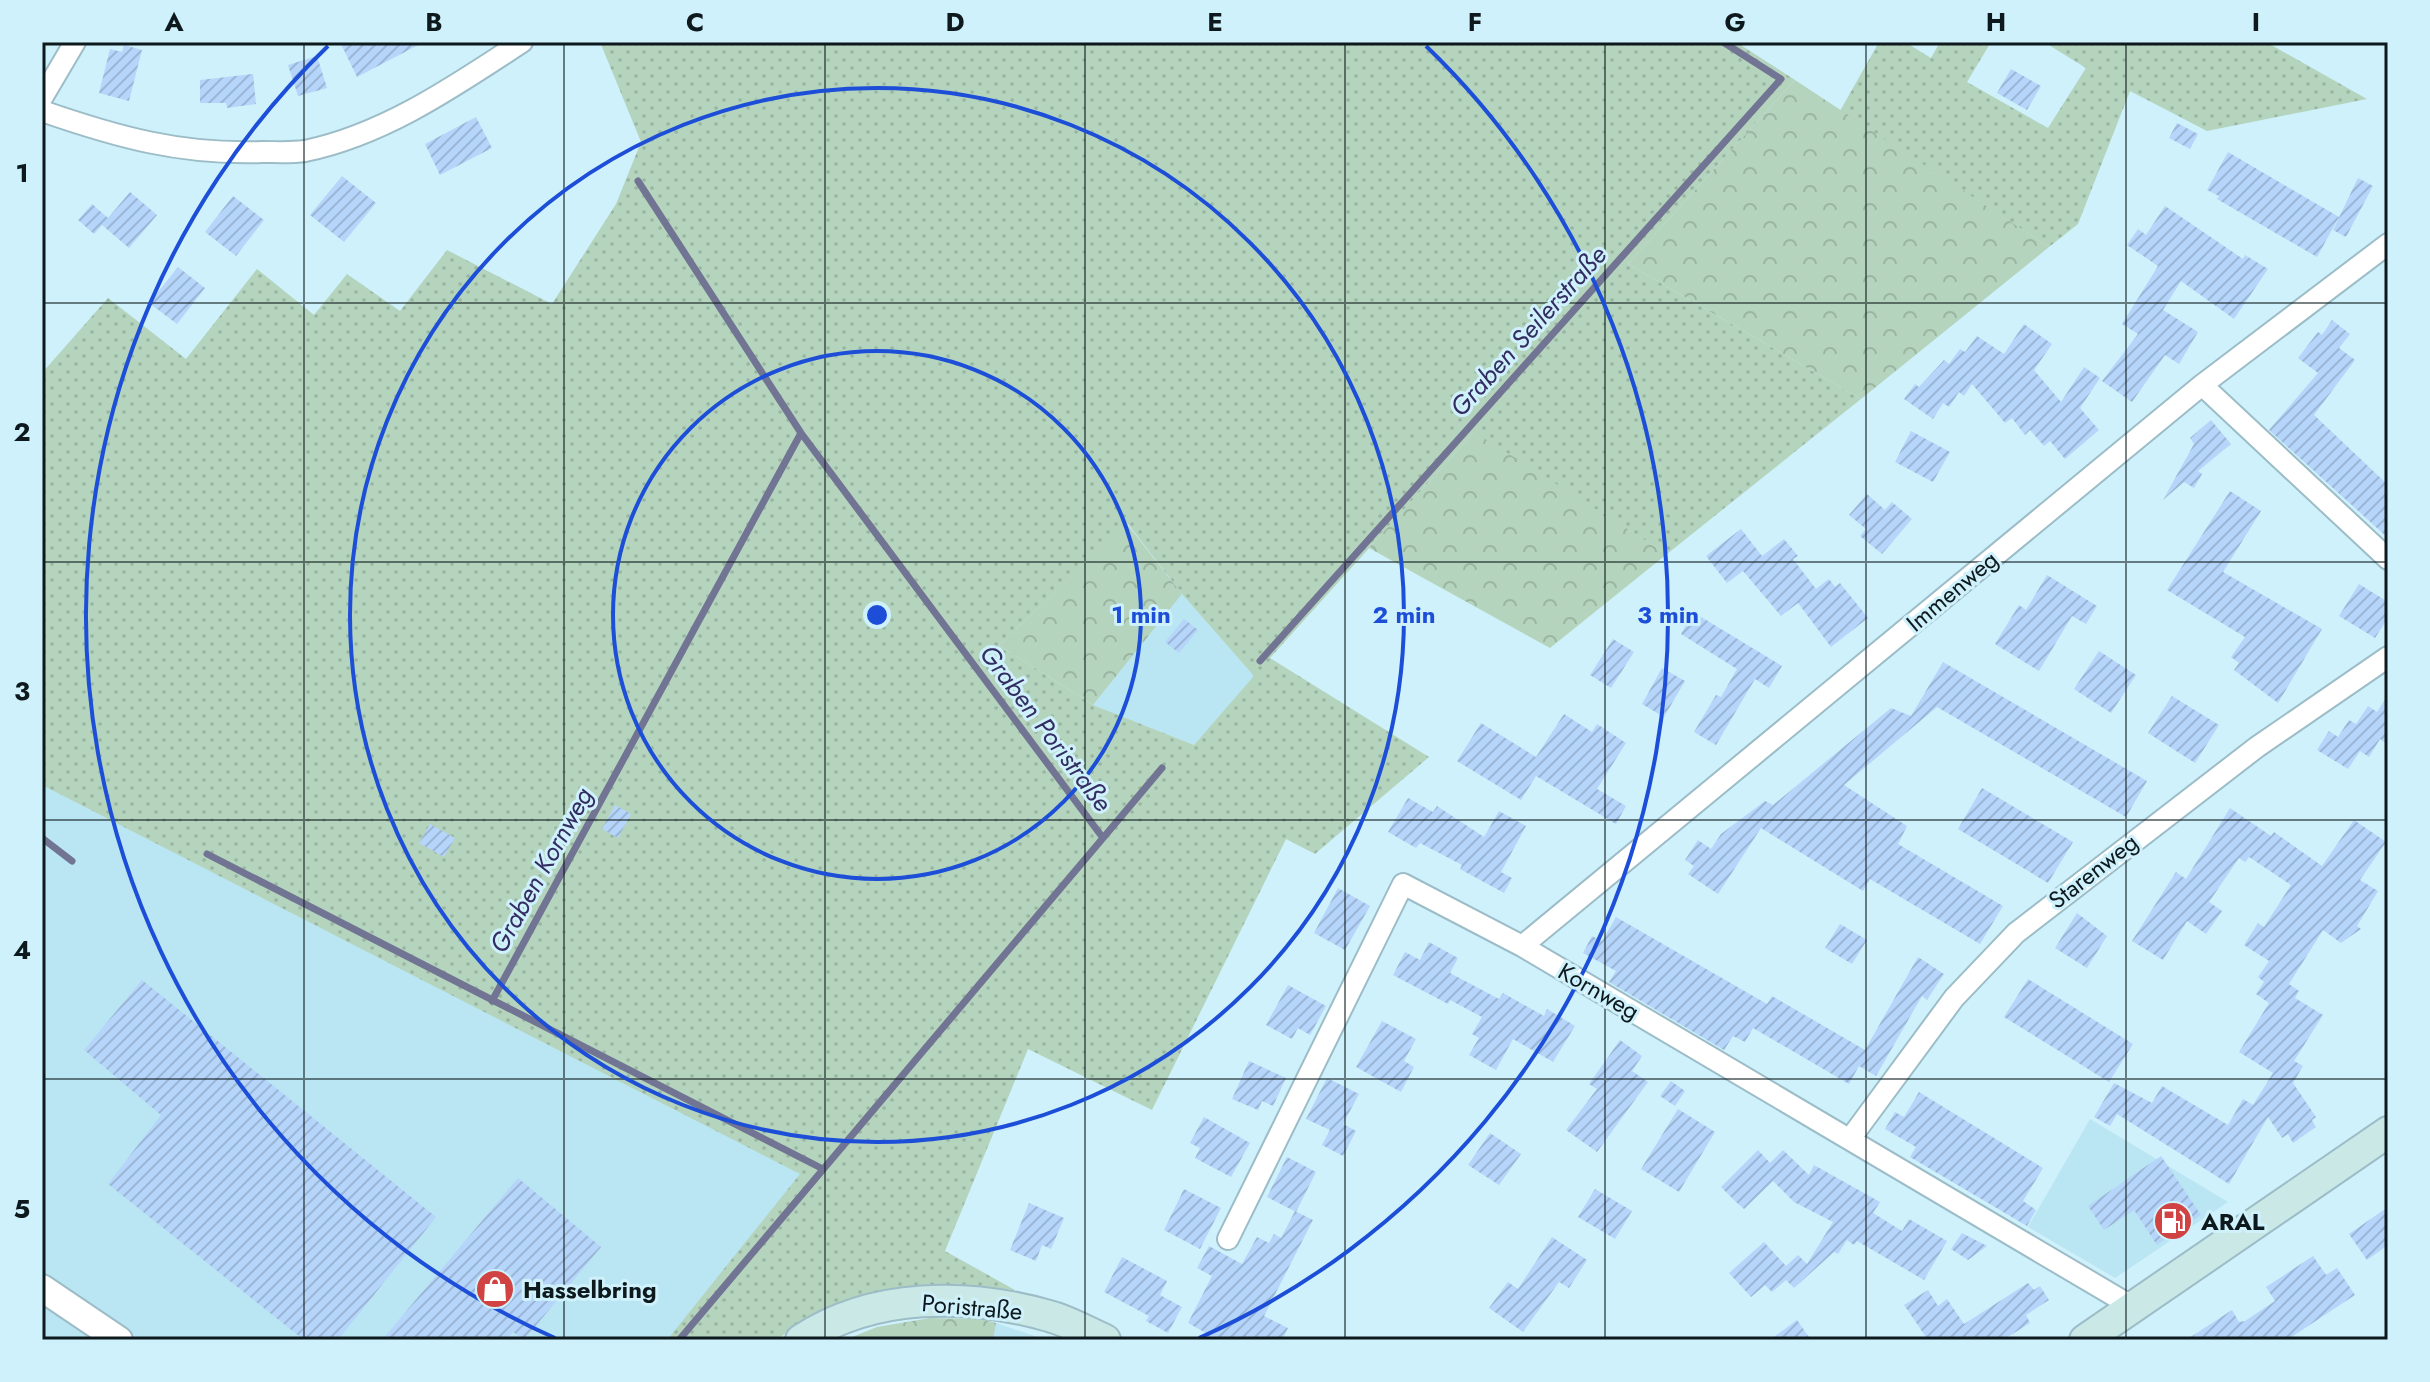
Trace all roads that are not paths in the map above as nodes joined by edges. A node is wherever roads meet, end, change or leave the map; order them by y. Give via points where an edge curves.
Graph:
1 (75, 42) edge
2 (522, 42) edge
3 (42, 98) edge
4 (42, 111) edge
5 (2386, 249) edge
6 (2202, 385) junction
7 (2388, 559) edge
8 (2388, 657) edge
9 (1522, 946) junction
10 (2388, 1132) edge
11 (1850, 1139) junction
12 (1228, 1239) dead end
13 (42, 1288) edge
14 (2133, 1307) junction
15 (119, 1340) edge
16 (801, 1340) edge
17 (1105, 1340) edge
18 (2085, 1340) edge

1 - 3 street
2 - 4 street via 440,96 303,151 221,154 125,139
5 - 6 street, Immenweg
6 - 7 street
6 - 9 street, Immenweg
8 - 11 street, Starenweg via 2244,756 2016,933 1954,998
9 - 11 street, Kornweg
9 - 12 street, Kornweg via 1403,884
10 - 14 main road
11 - 14 street, Kornweg
13 - 15 street
14 - 18 main road
16 - 17 main road, Poristraße via 838,1321 915,1301 1011,1306

